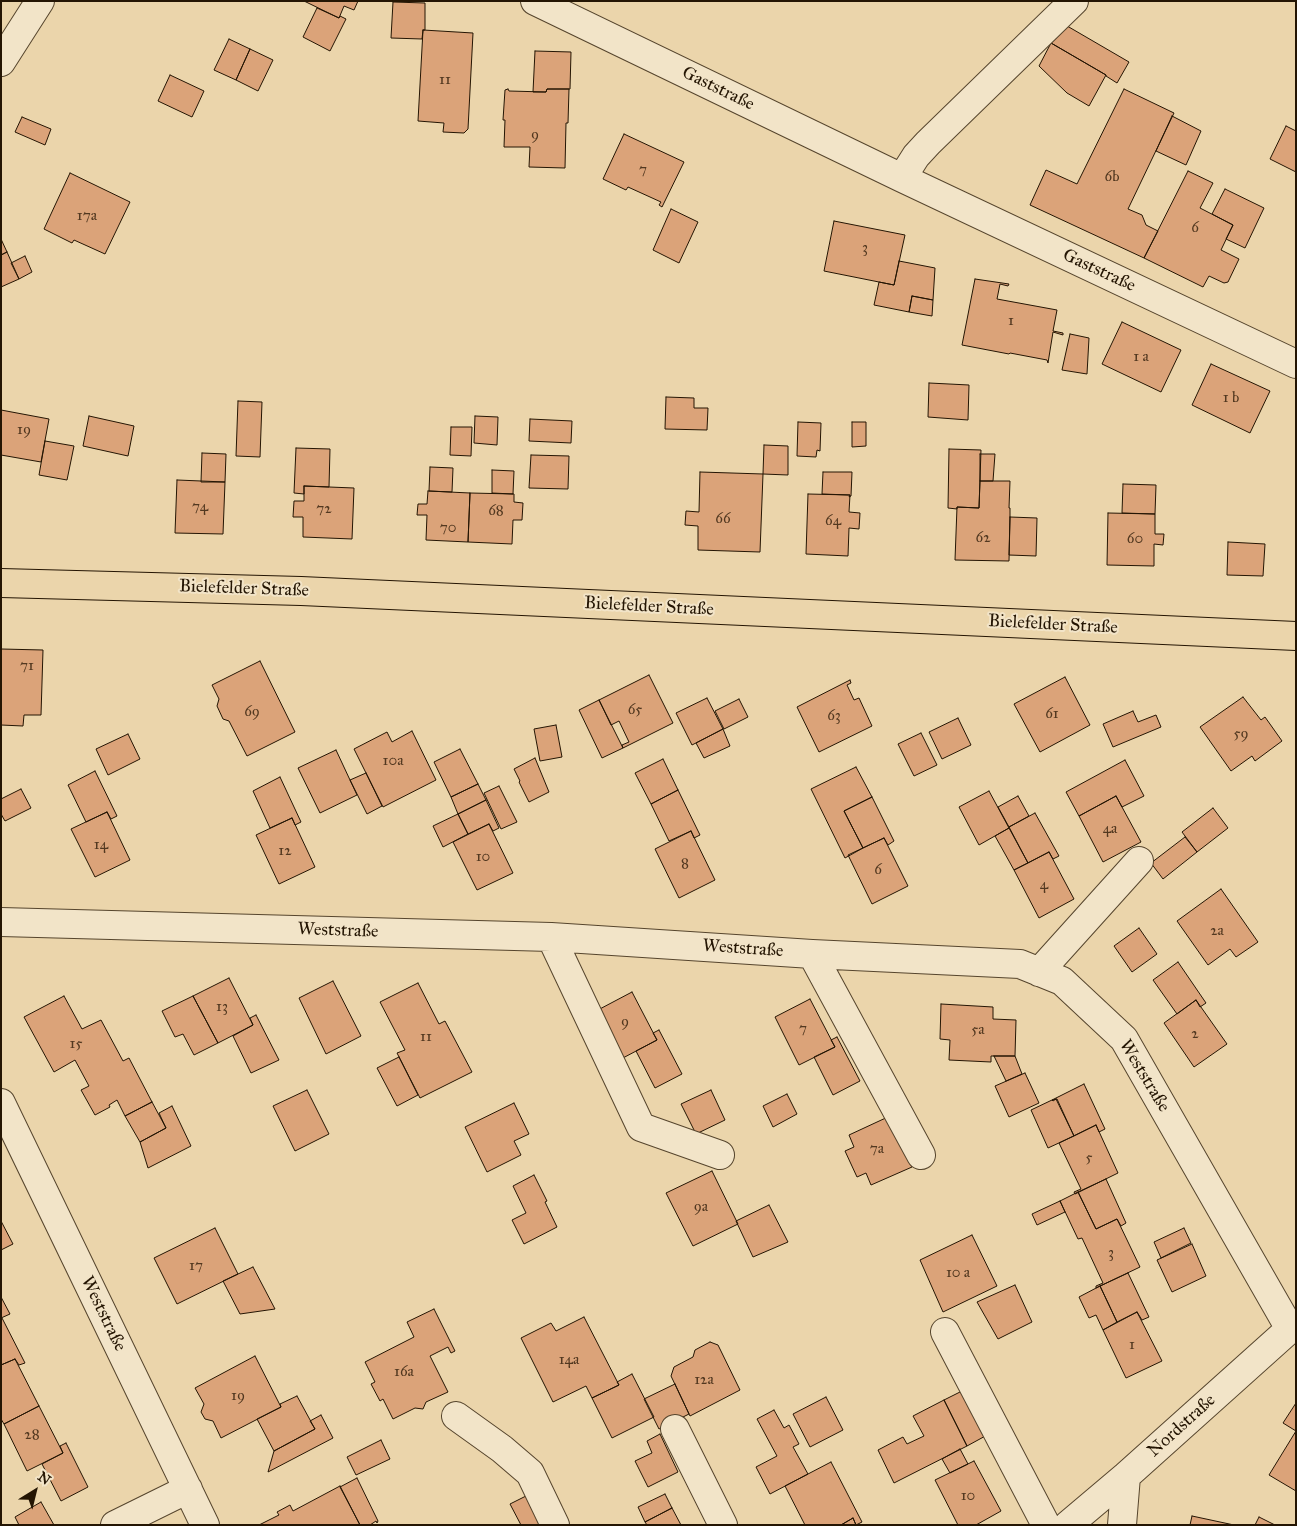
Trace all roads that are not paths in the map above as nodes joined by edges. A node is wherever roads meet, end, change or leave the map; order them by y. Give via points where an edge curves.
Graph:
1 (40, 1) edge
2 (534, 1) edge
3 (1074, 1) edge
4 (1, 62) edge
5 (902, 178) junction
6 (1296, 364) edge
7 (1, 583) edge
8 (1296, 636) edge
9 (1139, 861) dead end
10 (1, 922) edge
11 (551, 937) junction
12 (812, 954) junction
13 (1039, 972) junction
14 (1, 1103) edge
15 (720, 1155) dead end
16 (921, 1155) dead end
17 (1293, 1328) edge
18 (945, 1332) dead end
19 (456, 1416) dead end
20 (675, 1429) dead end
21 (1126, 1476) junction
22 (188, 1490) junction
23 (115, 1525) edge
24 (205, 1525) edge
25 (555, 1525) edge
26 (723, 1525) edge
27 (1046, 1525) edge
28 (1068, 1525) edge
29 (1122, 1525) edge

1 - 4 street
2 - 5 street, Gaststraße
3 - 5 street via 928,142
5 - 6 street, Gaststraße
7 - 8 main road, Bielefelder Straße via 301,591
9 - 13 street
10 - 11 street, Weststraße
11 - 12 street, Weststraße
11 - 15 street via 641,1127
12 - 13 street, Weststraße via 1020,964
12 - 16 street
13 - 17 street, Weststraße via 1062,981 1124,1040
14 - 22 street, Weststraße
17 - 21 street, Nordstraße
18 - 27 street
19 - 25 street via 530,1474
20 - 26 street
21 - 28 street, Nordstraße
21 - 29 street
22 - 23 street
22 - 24 street, Weststraße

